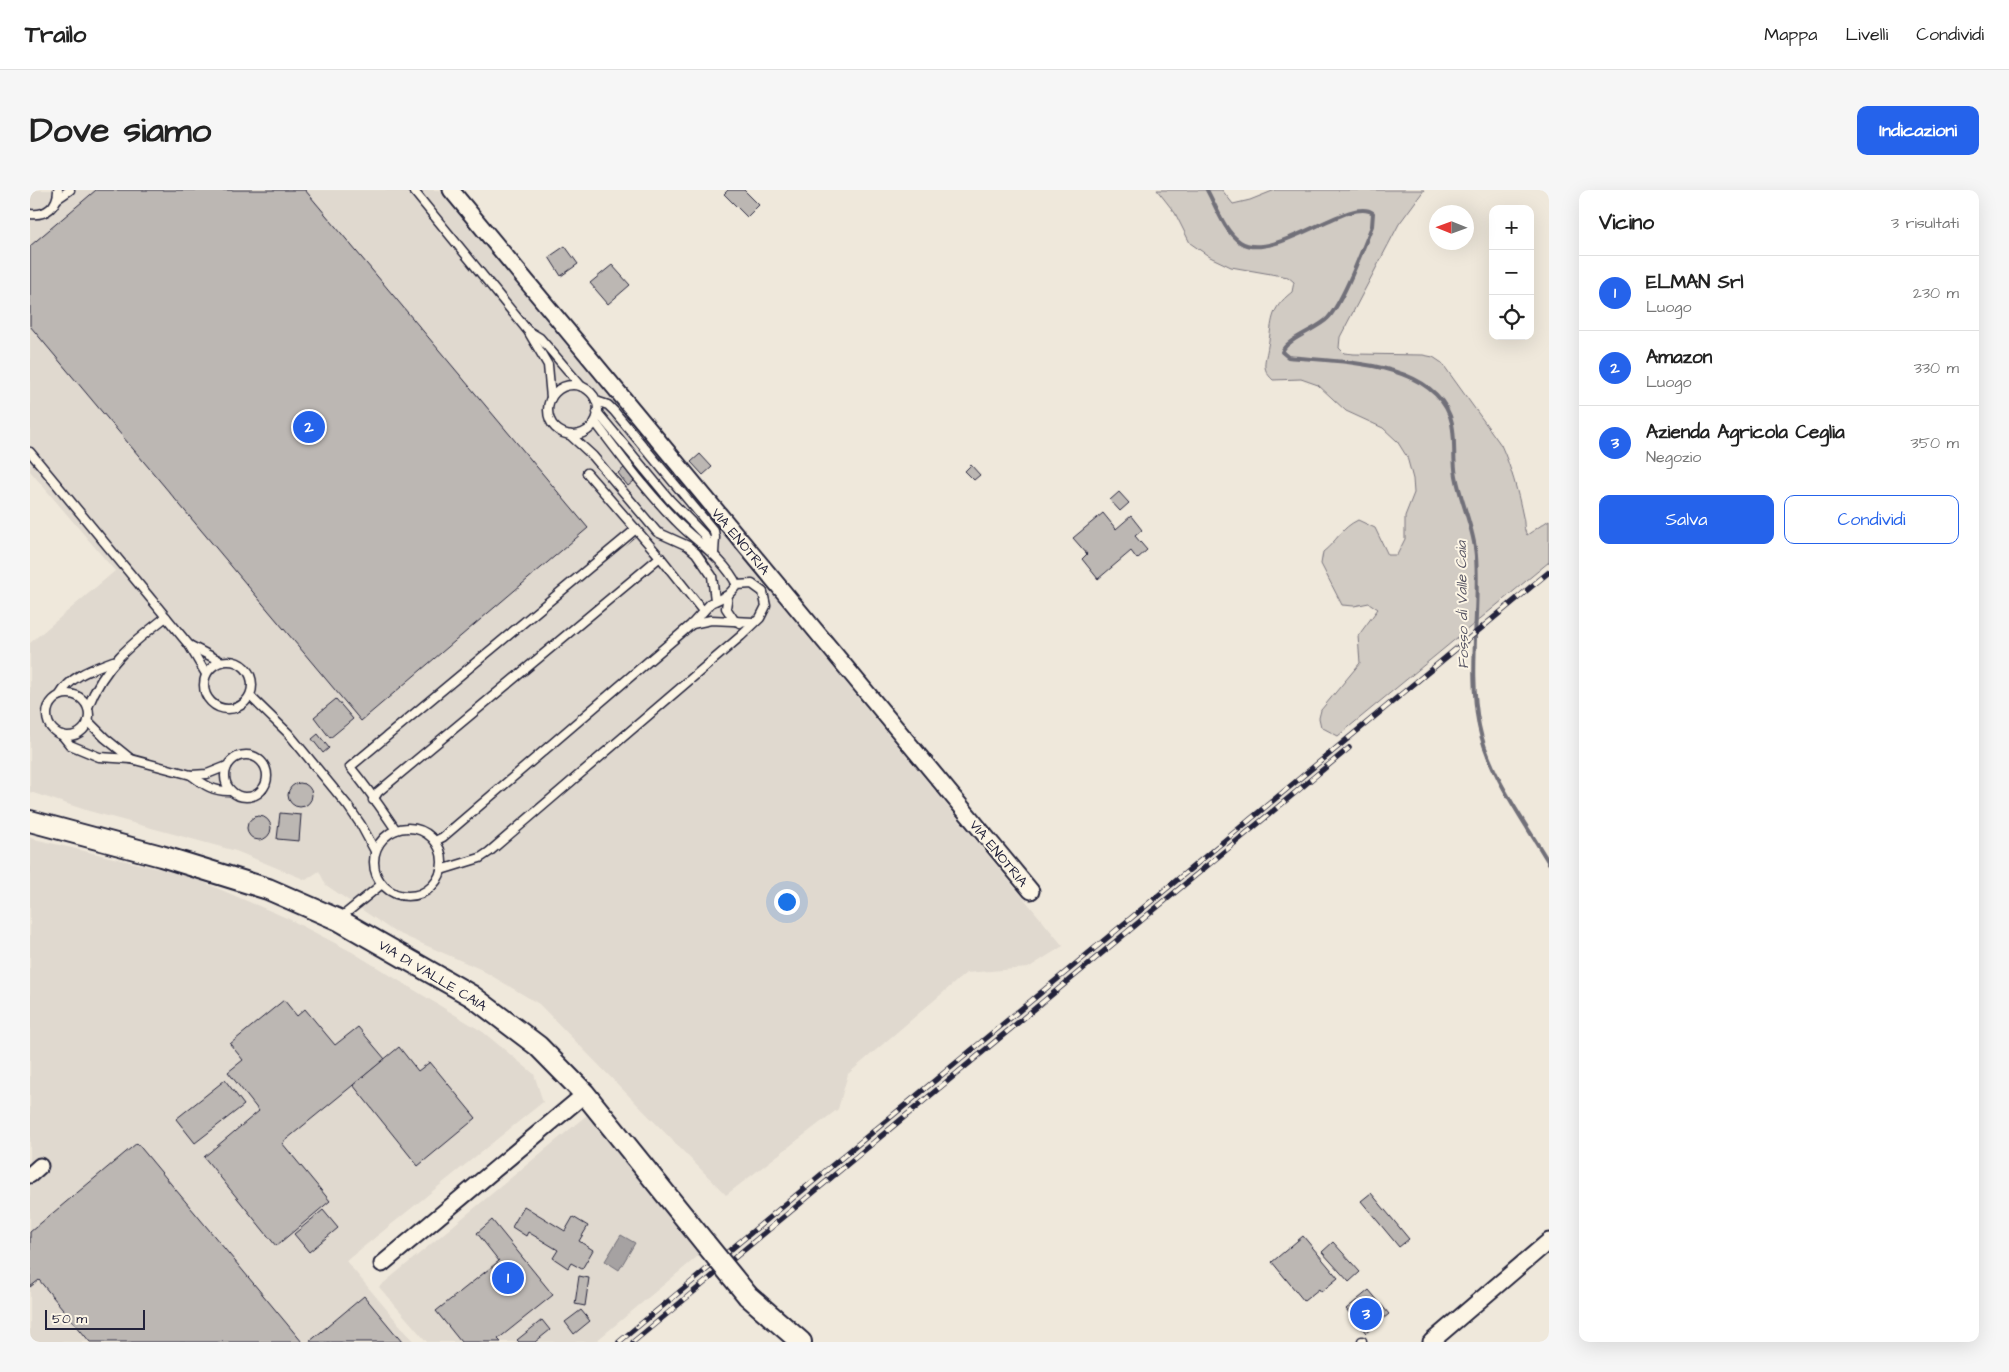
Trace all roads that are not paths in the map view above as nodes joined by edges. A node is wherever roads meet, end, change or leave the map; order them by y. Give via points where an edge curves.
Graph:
1 (58, 190) edge
2 (70, 190) edge
3 (413, 190) edge
4 (451, 190) edge
5 (57, 199) junction
6 (30, 214) edge
7 (42, 214) junction
8 (30, 220) edge
9 (528, 330) junction
10 (582, 386) junction
11 (550, 398) junction
12 (596, 402) junction
13 (597, 412) junction
14 (594, 422) junction
15 (570, 435) junction
16 (30, 452) edge
17 (587, 473) dead end
18 (636, 530) junction
19 (714, 553) junction
20 (660, 557) junction
21 (737, 585) junction
22 (728, 595) junction
23 (715, 600) junction
24 (703, 611) junction
25 (166, 617) junction
26 (754, 622) junction
27 (740, 623) junction
28 (692, 624) junction
29 (189, 645) junction
30 (114, 661) junction
31 (222, 662) junction
32 (206, 674) junction
33 (60, 695) junction
34 (250, 696) junction
35 (88, 707) junction
36 (88, 720) junction
37 (62, 736) junction
38 (131, 758) junction
39 (227, 766) junction
40 (191, 775) junction
41 (231, 791) junction
42 (373, 800) junction
43 (30, 822) edge
44 (396, 830) junction
45 (435, 841) junction
46 (375, 851) junction
47 (441, 870) junction
48 (382, 884) junction
49 (1031, 891) dead end
50 (339, 920) junction
51 (586, 1094) junction
52 (1549, 1241) edge
53 (382, 1264) dead end
54 (801, 1342) edge
55 (1431, 1342) edge

1 - 5 lane
2 - 5 lane
3 - 9 lane
4 - 49 street, VIA ENOTRIA
5 - 7 lane via 54,206
6 - 7 lane
7 - 8 lane
9 - 10 lane via 540,338
9 - 11 lane via 548,365
10 - 11 lane via 568,385
10 - 12 lane
11 - 15 lane via 547,412 552,425
12 - 13 lane
12 - 19 lane via 602,402 614,411 714,531
13 - 14 lane
13 - 19 lane via 670,500 704,535
14 - 15 lane via 584,432
14 - 19 lane via 675,520
15 - 23 lane via 593,456 657,532 688,546 696,554 712,576
16 - 25 lane
17 - 18 lane
18 - 20 lane
18 - 42 lane via 350,767 371,792
19 - 21 lane
20 - 24 lane
20 - 42 lane via 378,792
21 - 22 lane
21 - 26 lane via 752,584 766,598 764,612
22 - 23 lane
22 - 27 lane via 726,608
23 - 24 lane
24 - 28 lane
25 - 29 lane
25 - 30 lane
26 - 27 lane
26 - 47 lane via 742,636 489,852
27 - 28 lane via 711,620
28 - 45 lane
29 - 31 lane
29 - 32 lane
30 - 33 lane via 89,670 66,684
30 - 35 lane
31 - 32 lane
31 - 34 lane via 236,662 247,670 252,682
32 - 34 lane via 206,695 215,705 234,708
33 - 35 lane via 74,694
33 - 37 lane via 50,703 47,716 51,728
34 - 46 lane via 288,733 348,806
35 - 36 lane
36 - 37 lane via 75,735
36 - 38 lane
37 - 38 lane via 70,745 99,757
38 - 40 lane
39 - 40 lane via 207,774
39 - 41 lane via 225,779
39 - 41 lane via 236,757 249,755 260,761 266,772 265,785 256,795 242,797
40 - 41 lane via 208,788
42 - 44 lane
43 - 50 street, VIA DI VALLE CAIA via 161,856 268,889
44 - 45 lane via 415,828
44 - 46 lane via 384,837
45 - 47 lane via 442,857
46 - 48 lane via 373,867
47 - 48 lane via 431,887 417,895 400,896
48 - 50 lane
50 - 51 street, VIA DI VALLE CAIA via 472,996 538,1046
51 - 53 street
51 - 54 street, VIA DI VALLE CAIA, bridge via 748,1296
52 - 55 street

